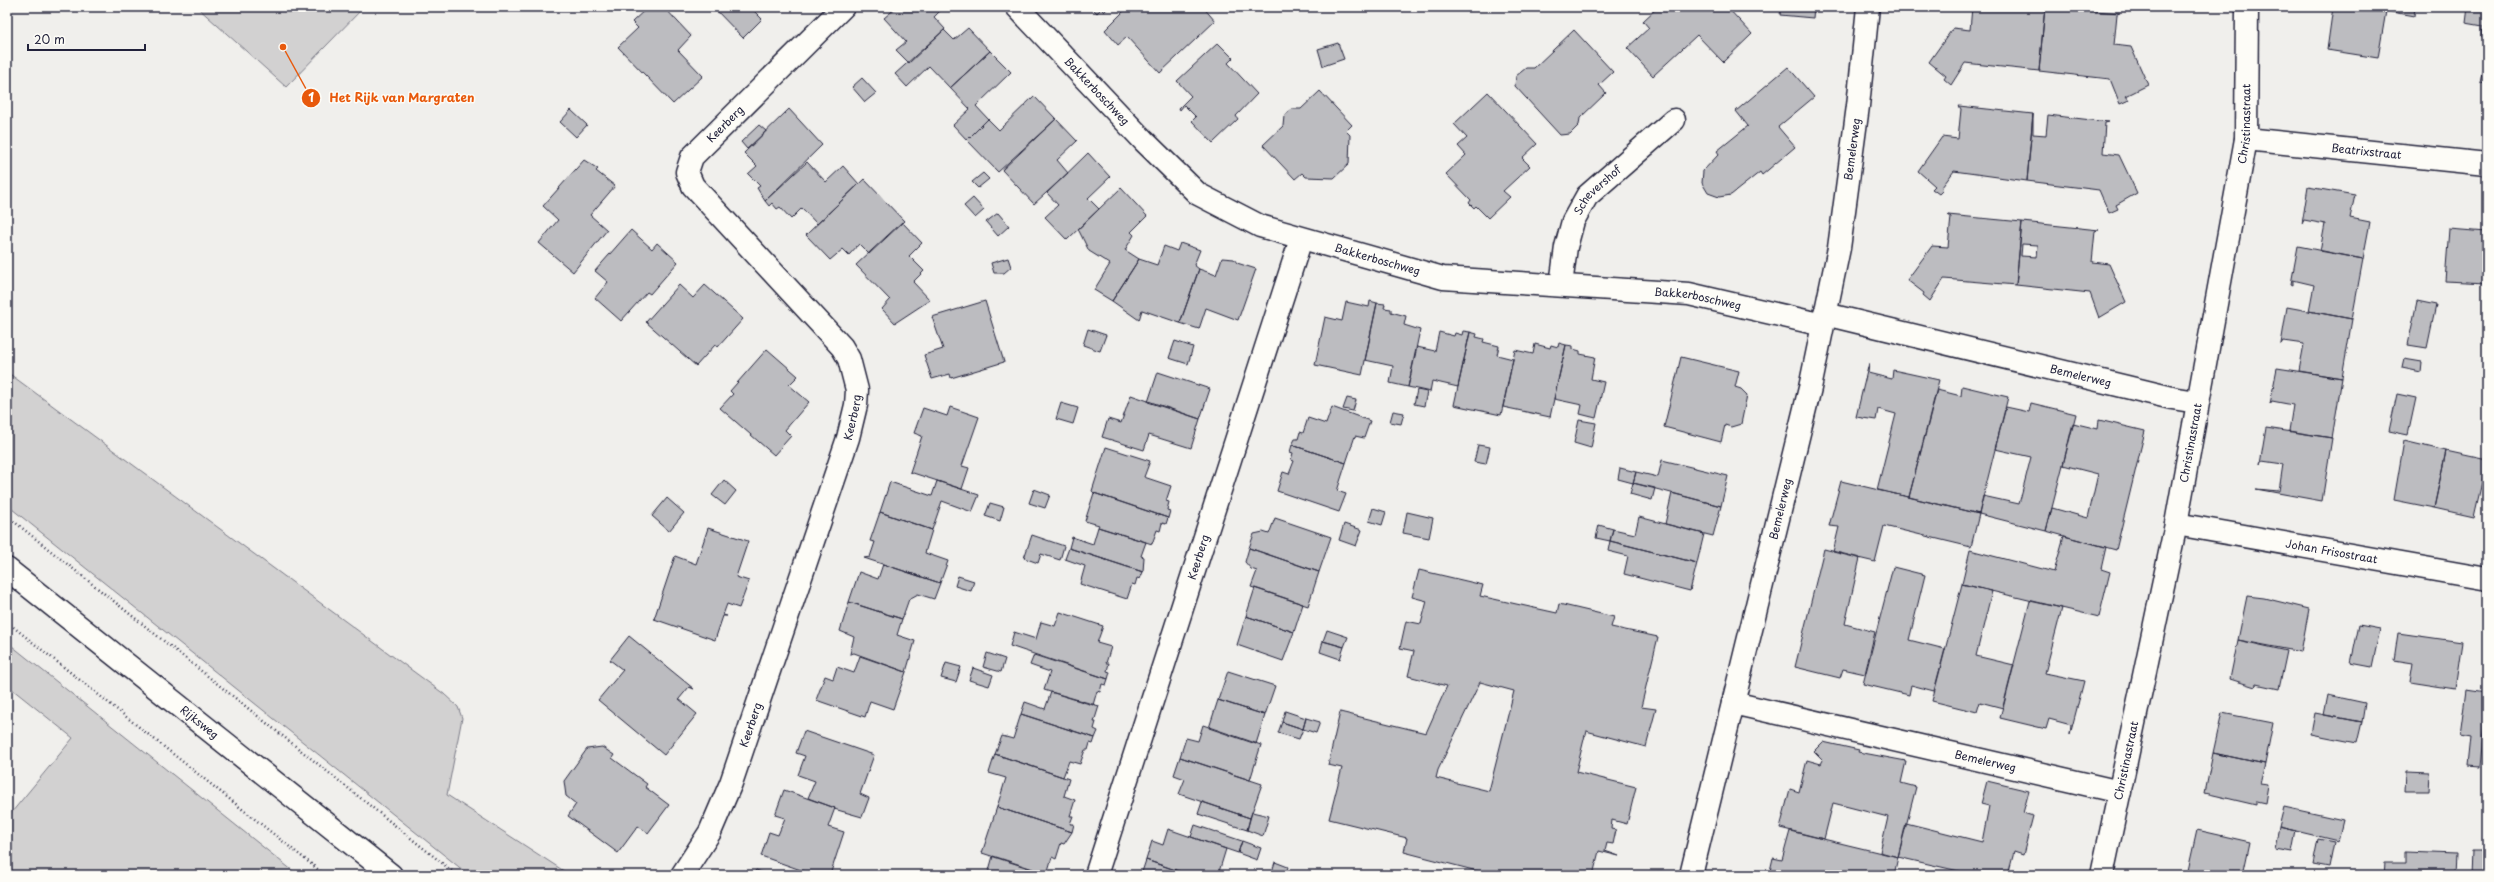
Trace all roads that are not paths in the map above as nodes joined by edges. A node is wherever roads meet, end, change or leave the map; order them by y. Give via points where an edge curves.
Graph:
1 (842, 7) edge
2 (1017, 7) edge
3 (1868, 7) edge
4 (2247, 7) edge
5 (1674, 120) dead end
6 (2246, 139) junction
7 (2487, 164) edge
8 (1301, 239) junction
9 (1561, 285) junction
10 (1824, 320) junction
11 (2197, 402) junction
12 (2176, 524) junction
13 (7, 569) edge
14 (2487, 578) edge
15 (1733, 703) junction
16 (2120, 792) junction
17 (391, 875) edge
18 (682, 875) edge
19 (1096, 875) edge
20 (1691, 875) edge
21 (2102, 875) edge

1 - 18 street, Keerberg via 692,157 687,172 692,186 842,348 849,359 857,390 848,438 749,735 710,832
2 - 8 street, Bakkerboschweg via 1198,194 1260,226
3 - 10 street, Bemelerweg via 1841,233
4 - 6 street, Christinastraat
5 - 9 street, Schevershof via 1587,196 1573,221 1566,246
6 - 7 street, Beatrixstraat
6 - 11 street, Christinastraat
8 - 9 street, Bakkerboschweg via 1443,278
8 - 19 street, Keerberg
9 - 10 street, Bakkerboschweg via 1689,294
10 - 11 street, Bemelerweg
10 - 15 street, Bemelerweg via 1810,388
11 - 12 street, Christinastraat
12 - 14 street, Johan Frisostraat
12 - 16 street, Christinastraat
13 - 17 street, Rijksweg
15 - 16 street, Bemelerweg
15 - 20 street, Bemelerweg
16 - 21 street, Christinastraat

